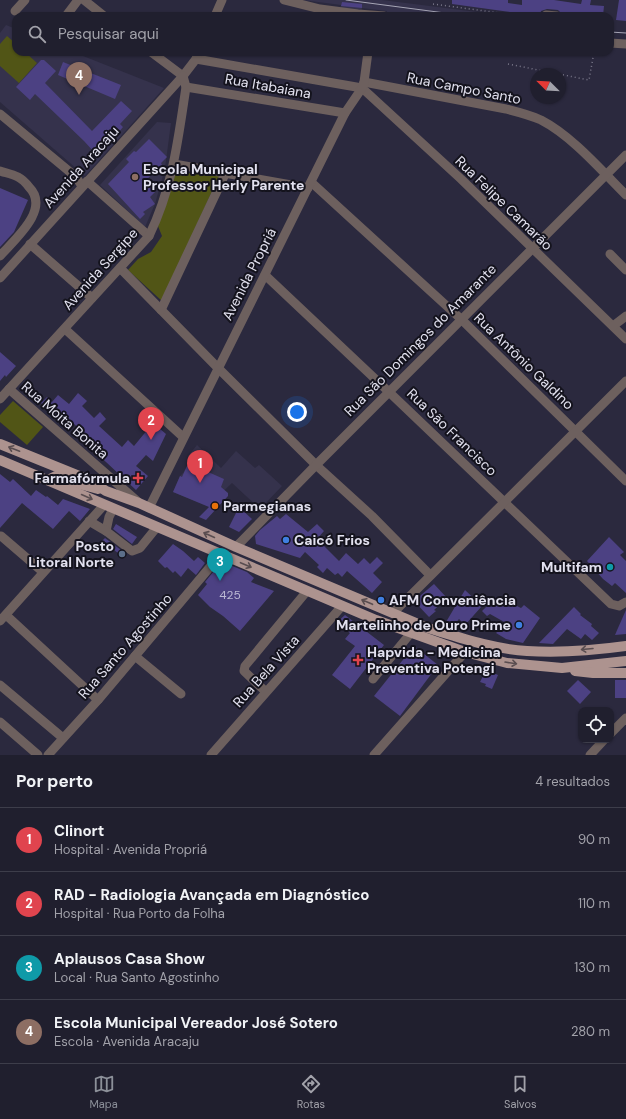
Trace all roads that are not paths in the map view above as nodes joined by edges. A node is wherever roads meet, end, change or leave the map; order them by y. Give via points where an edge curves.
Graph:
1 (24, 0) edge
2 (78, 0) edge
3 (84, 0) edge
4 (222, 0) edge
5 (285, 0) edge
6 (15, 12) dead end
7 (69, 12) edge
8 (99, 12) edge
9 (217, 12) edge
10 (343, 12) edge
11 (614, 43) edge
12 (626, 44) edge
13 (156, 56) edge
14 (197, 56) edge
15 (204, 56) edge
16 (367, 56) edge
17 (183, 76) junction
18 (363, 85) junction
19 (186, 87) junction
20 (0, 114) edge
21 (345, 114) junction
22 (626, 155) edge
23 (174, 164) junction
24 (0, 171) edge
25 (226, 172) junction
26 (606, 175) junction
27 (84, 184) junction
28 (310, 185) junction
29 (626, 195) edge
30 (149, 236) junction
31 (30, 244) junction
32 (532, 249) junction
33 (610, 254) dead end
34 (0, 256) edge
35 (120, 268) junction
36 (626, 270) edge
37 (265, 275) junction
38 (0, 278) edge
39 (92, 298) junction
40 (161, 310) junction
41 (626, 316) edge
42 (461, 320) junction
43 (613, 326) junction
44 (65, 329) junction
45 (626, 339) edge
46 (218, 368) junction
47 (626, 381) edge
48 (9, 389) junction
49 (389, 392) junction
50 (0, 399) edge
51 (575, 430) junction
52 (183, 437) junction
53 (0, 444) edge
54 (0, 455) edge
55 (0, 460) edge
56 (42, 460) junction
57 (316, 465) junction
58 (48, 480) junction
59 (626, 481) edge
60 (106, 491) junction
61 (505, 502) junction
62 (144, 505) junction
63 (109, 507) junction
64 (89, 521) junction
65 (157, 527) junction
66 (106, 531) junction
67 (1, 536) dead end
68 (236, 547) junction
69 (221, 554) junction
70 (43, 572) junction
71 (430, 575) junction
72 (307, 591) junction
73 (342, 606) junction
74 (624, 606) edge
75 (393, 613) junction
76 (2, 620) edge
77 (410, 634) junction
78 (626, 646) edge
79 (464, 652) junction
80 (136, 656) junction
81 (626, 661) edge
82 (562, 668) junction
83 (626, 673) edge
84 (373, 679) dead end
85 (0, 685) edge
86 (266, 692) junction
87 (182, 694) dead end
88 (98, 700) junction
89 (626, 718) edge
90 (0, 722) edge
91 (614, 730) edge
92 (63, 738) junction
93 (601, 743) edge
94 (38, 755) edge
95 (48, 755) edge
96 (211, 755) edge
97 (374, 755) edge
98 (590, 755) edge

1 - 6 street
2 - 7 street
3 - 8 street
4 - 9 street
5 - 10 street
11 - 12 street
13 - 17 street
14 - 17 street, Avenida Aracaju
15 - 18 street, Rua Campo Santo
16 - 18 street, Avenida Propriá
17 - 19 street
17 - 27 street, Avenida Aracaju
18 - 21 street, Avenida Propriá
18 - 26 street, Rua Campo Santo via 524,114 540,120 567,138
18 - 32 street, Rua Felipe Camarão
19 - 21 street, Rua Itabaiana
19 - 23 street, Avenida Sergipe
20 - 27 street
21 - 28 street, Avenida Propriá
22 - 26 street, Rua São Domingos do Amarante
23 - 25 street
23 - 30 street, Avenida Sergipe via 162,207
24 - 34 street via 18,177 26,184 36,196 37,204 30,221
25 - 28 street
25 - 40 street
26 - 29 street, Rua Campo Santo
26 - 32 street, Rua São Domingos do Amarante
27 - 30 street
27 - 31 street, Avenida Aracaju
28 - 37 street, Avenida Propriá
28 - 42 street, Rua Antônio Galdino
30 - 35 street, Avenida Sergipe
31 - 38 street, Avenida Aracaju
31 - 39 street
32 - 42 street, Rua São Domingos do Amarante
32 - 43 street, Rua Felipe Camarão
33 - 36 street
35 - 39 street, Avenida Sergipe
35 - 40 street
37 - 46 street, Avenida Propriá
37 - 49 street, Rua São Francisco
39 - 44 street, Avenida Sergipe
40 - 46 street
41 - 43 street
42 - 49 street, Rua São Domingos do Amarante
42 - 51 street, Rua Antônio Galdino
43 - 45 street, Rua Felipe Camarão
44 - 48 street, Avenida Sergipe
44 - 52 street
46 - 52 street, Avenida Propriá
46 - 57 street
47 - 51 street
48 - 50 street, Avenida Sergipe
48 - 62 street, Rua Moita Bonita
49 - 57 street, Rua São Domingos do Amarante
49 - 61 street, Rua São Francisco
51 - 59 street, Rua Antônio Galdino
51 - 61 street
52 - 62 street, Avenida Propriá
56 -> 53 main road
54 - 56 main road via 30,466
55 - 58 main road
56 - 60 main road via 89,480
57 - 68 street, Rua São Domingos do Amarante
57 - 71 street via 372,516
58 - 60 main road via 60,476
58 -> 63 main road
60 - 62 main road
61 - 71 street
61 - 74 street, Rua São Francisco via 611,604
68 -> 62 main road
63 - 64 street
63 - 65 main road
63 - 66 street
64 - 66 street
64 - 70 street
65 - 66 street via 140,548 132,551
65 - 69 main road
67 - 70 street
75 -> 68 main road
69 -> 72 main road
69 - 80 street, Rua Santo Agostinho
70 - 76 street
71 - 75 street
72 - 73 main road
72 - 86 street via 245,666 244,671
73 - 77 main road
73 - 86 street, Rua Bela Vista
78 -> 75 main road via 527,651 456,637
76 - 88 street
77 - 79 main road
77 - 84 street
79 -> 82 main road via 507,663
79 - 97 street
80 - 87 street
80 - 88 street, Rua Santo Agostinho
81 - 82 main road
82 - 83 main road via 593,673
85 - 92 street
86 - 96 street, Rua Bela Vista
88 - 92 street, Rua Santo Agostinho
89 - 91 street
90 - 94 street
92 - 95 street, Rua Santo Agostinho
93 - 98 street

